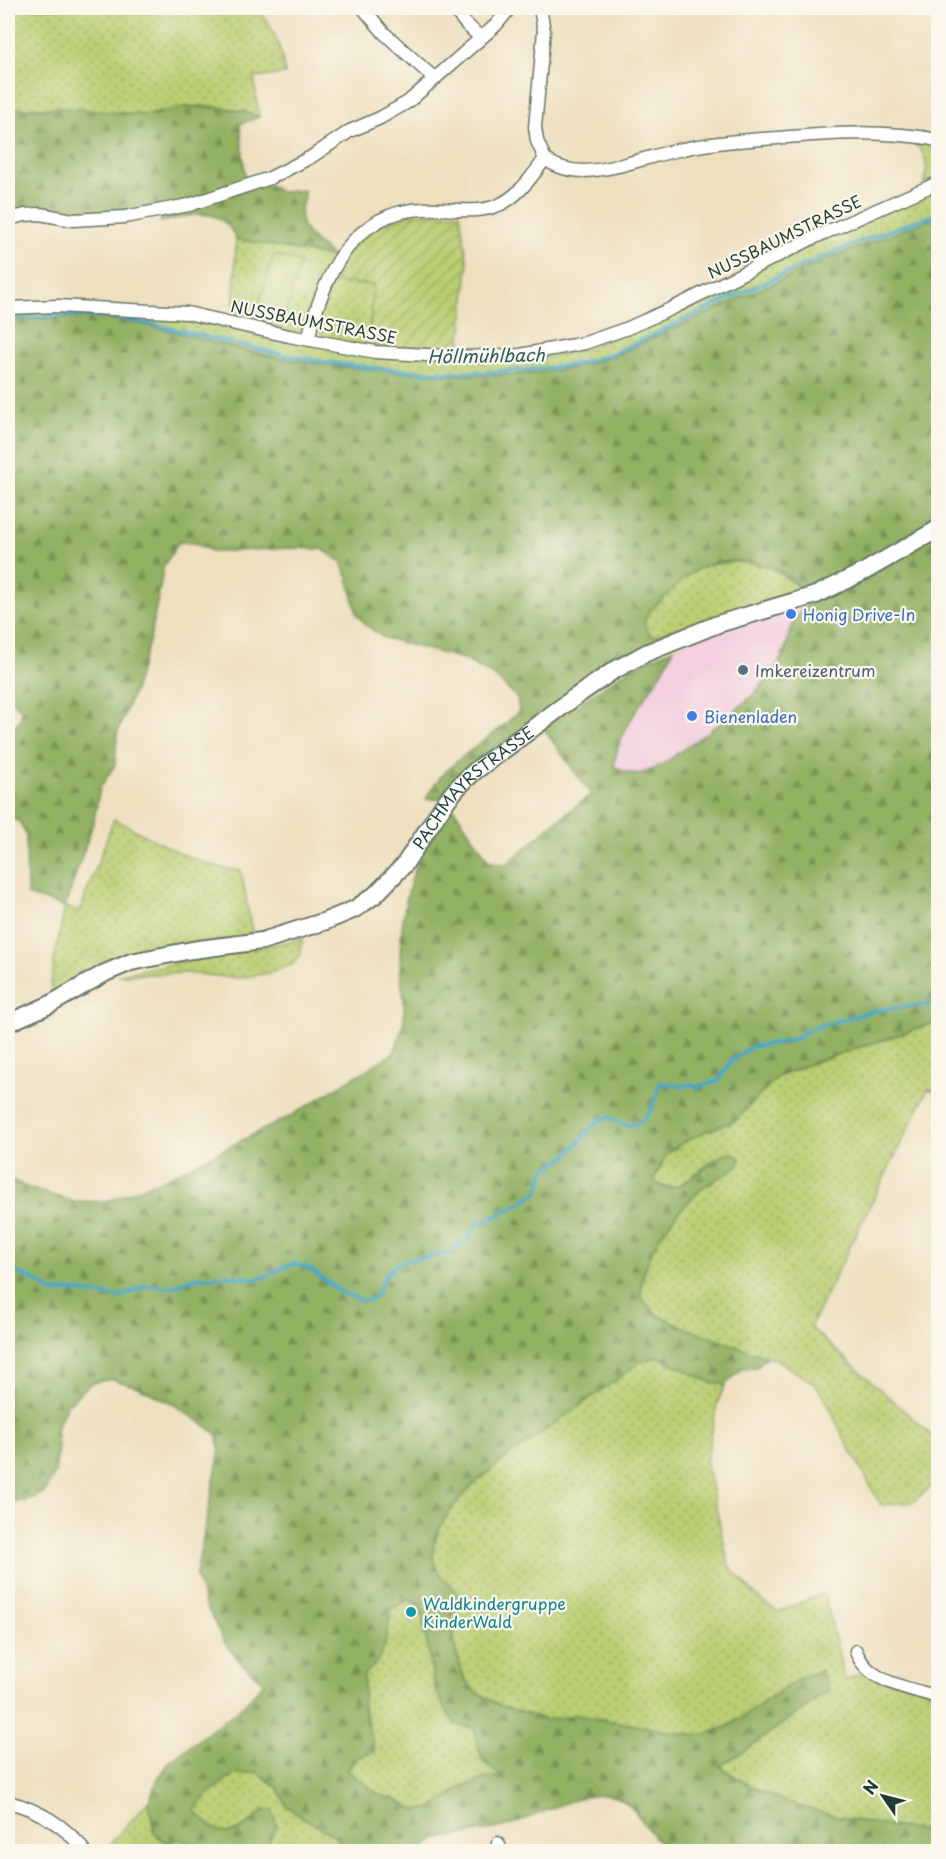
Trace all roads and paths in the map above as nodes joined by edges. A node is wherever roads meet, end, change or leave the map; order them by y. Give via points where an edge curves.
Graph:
1 (363, 8) edge
2 (453, 8) edge
3 (510, 8) edge
4 (540, 8) edge
5 (481, 38) junction
6 (435, 79) junction
7 (939, 140) edge
8 (545, 159) junction
9 (939, 183) edge
10 (8, 219) edge
11 (8, 308) edge
12 (308, 339) junction
13 (939, 529) edge
14 (8, 1023) edge
15 (856, 1651) dead end
16 (939, 1697) edge
17 (8, 1802) edge
18 (85, 1851) edge

1 - 6 street via 394,43
2 - 5 street
3 - 5 street
4 - 8 street via 544,31 535,127
5 - 6 street
6 - 10 street via 396,109 291,168 247,187 125,217 73,220 40,214
7 - 8 street via 865,133 741,140 584,171
8 - 12 street via 516,193 497,206 477,210 408,210 361,233 344,250 332,272
9 - 12 street, NUSSBAUMSTRASSE via 804,242 675,307 585,343 520,355 461,357 375,352
11 - 12 street, NUSSBAUMSTRASSE via 58,306 187,313
13 - 14 street, PACHMAYRSTRASSE via 816,595 684,636 613,671 475,771 447,800 404,866 355,909 262,942 176,952 131,962
15 - 16 street via 865,1668 885,1680
17 - 18 street via 54,1822

